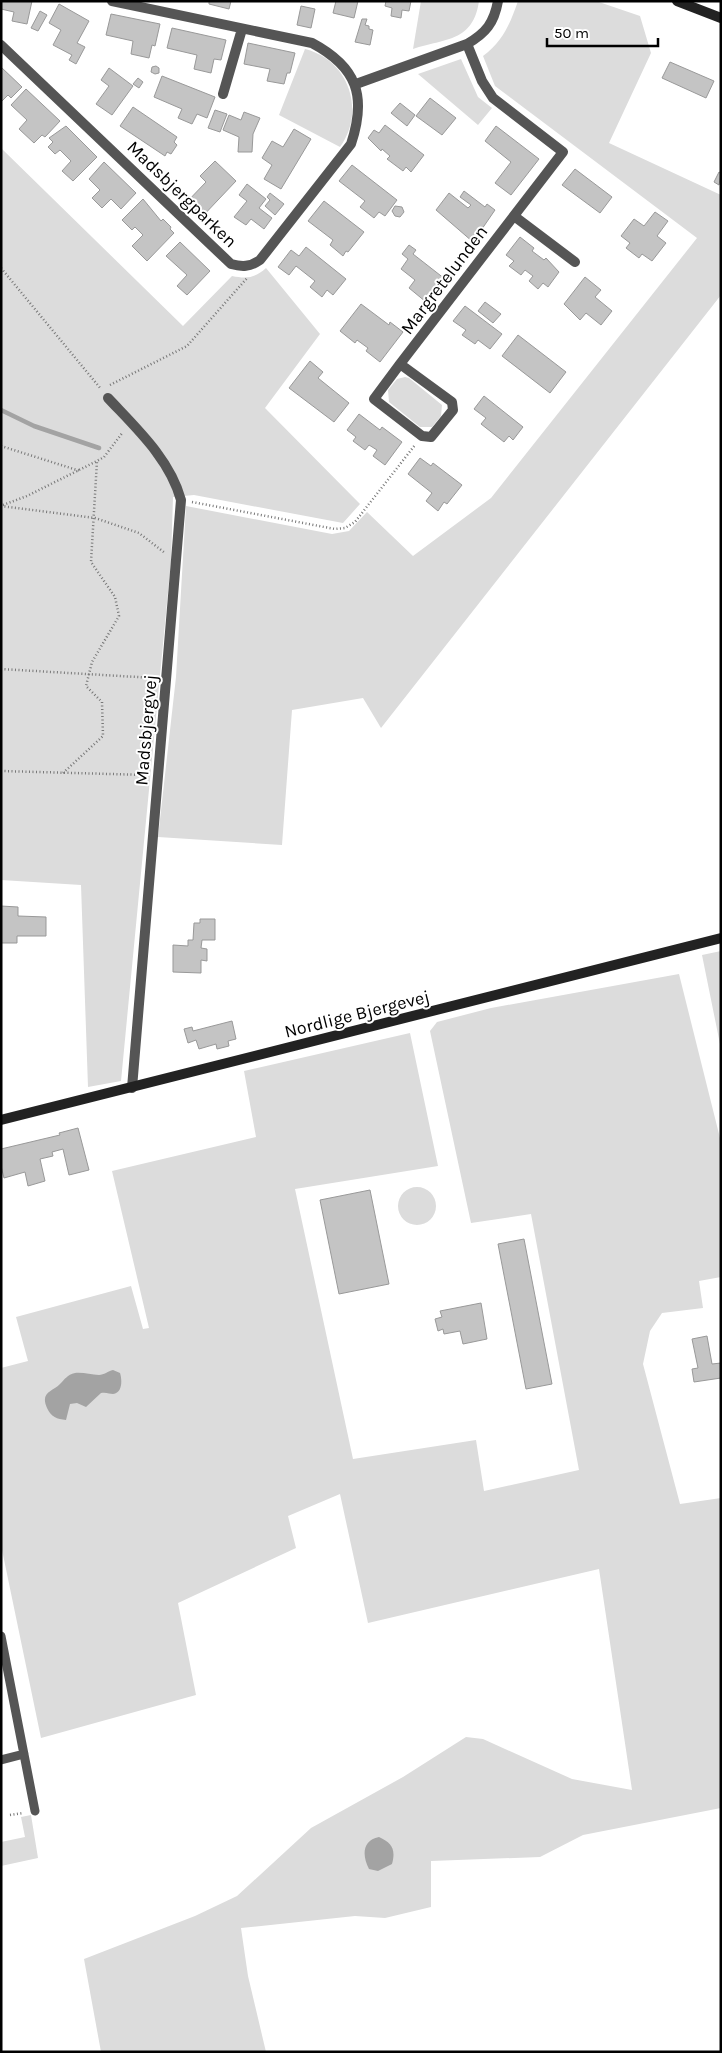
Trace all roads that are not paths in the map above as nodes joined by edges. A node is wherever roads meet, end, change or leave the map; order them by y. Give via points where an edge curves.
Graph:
1 (112, 1) edge
2 (498, 1) edge
3 (677, 1) edge
4 (721, 18) edge
5 (242, 29) junction
6 (467, 44) junction
7 (1, 45) edge
8 (356, 84) junction
9 (223, 94) dead end
10 (514, 216) junction
11 (575, 262) dead end
12 (400, 364) junction
13 (105, 394) road end
14 (721, 938) edge
15 (132, 1088) junction
16 (1, 1120) edge
17 (1, 1636) edge
18 (24, 1754) junction
19 (1, 1760) edge
20 (35, 1811) dead end

1 - 5 street, Madsbjergparken
2 - 6 street via 491,25 482,36
3 - 4 street
5 - 8 street, Madsbjergparken via 312,42 346,68
5 - 9 street
6 - 8 street
6 - 10 street, Margretelunden via 482,81 493,98 562,152
7 - 8 street, Madsbjergparken via 231,264 247,266 260,260 351,144 359,109
10 - 11 street
10 - 12 street, Margretelunden
12 - 12 street, Margretelunden via 374,399 422,436 431,437 453,410 452,402
13 - 15 street, Madsbjergvej via 173,476 181,500
14 - 15 street, Nordlige Bjergevej
15 - 16 street, Nordlige Bjergevej
17 - 18 lane
18 - 19 lane
18 - 20 lane

